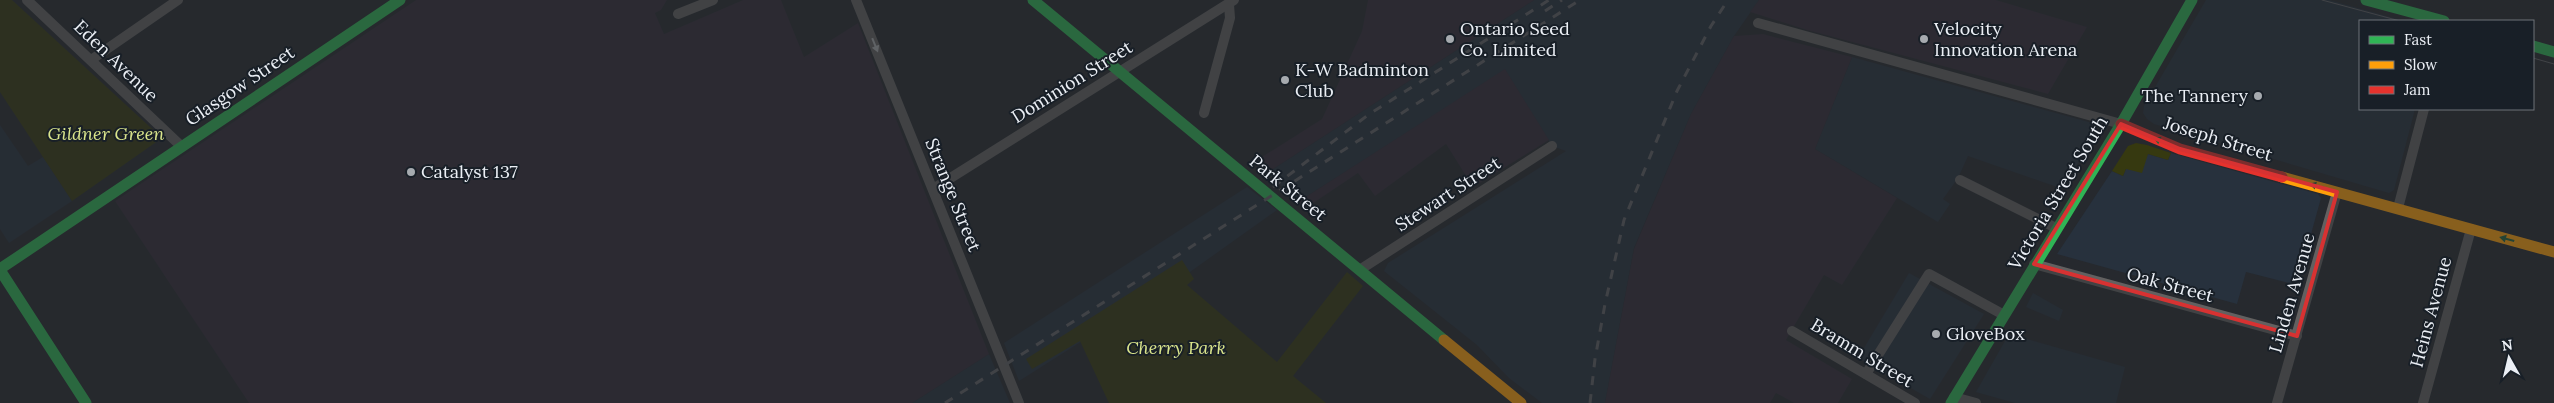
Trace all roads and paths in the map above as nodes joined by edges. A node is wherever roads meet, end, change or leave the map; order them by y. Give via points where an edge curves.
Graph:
1 (27, 0) edge
2 (178, 0) edge
3 (400, 0) edge
4 (713, 0) edge
5 (856, 0) edge
6 (1033, 0) edge
7 (2192, 0) edge
8 (2366, 0) edge
9 (1232, 2) edge
10 (678, 14) dead end
11 (2440, 20) edge
12 (1758, 23) dead end
13 (2534, 46) edge
14 (2554, 52) edge
15 (91, 60) junction
16 (1119, 72) junction
17 (2424, 110) edge
18 (1204, 113) dead end
19 (2121, 124) junction
20 (181, 146) junction
21 (1552, 146) dead end
22 (1960, 180) dead end
23 (933, 189) junction
24 (2336, 192) junction
25 (2398, 208) junction
26 (2056, 228) junction
27 (2471, 229) junction
28 (2554, 252) edge
29 (2034, 264) junction
30 (0, 269) edge
31 (1361, 269) junction
32 (2004, 315) junction
33 (1792, 331) dead end
34 (2297, 336) junction
35 (1866, 374) junction
36 (1952, 400) edge
37 (86, 403) edge
38 (1019, 403) edge
39 (1521, 403) edge
40 (1915, 403) edge
41 (1976, 403) edge
42 (2277, 403) edge
43 (2423, 403) edge

1 - 15 street, Eden Avenue
2 - 15 street
3 - 20 street, Glasgow Street
4 - 10 street
5 -> 23 street, Strange Street
6 - 16 street, Park Street
7 - 19 street, Victoria Street South
8 - 11 street
9 - 16 street, Dominion Street
9 - 18 street
12 - 19 street, Joseph Street
13 - 14 street
15 - 20 street, Eden Avenue
16 - 23 street, Dominion Street
16 - 31 street, Park Street
17 - 25 street
24 -> 19 street, Joseph Street via 2180,149
19 - 26 street, Victoria Street South
20 - 30 street, Glasgow Street
21 - 31 street, Stewart Street
22 - 26 street
23 - 38 street, Strange Street
24 - 25 street, Joseph Street
24 - 34 street, Linden Avenue
25 - 27 street, Joseph Street
26 - 29 street, Victoria Street South
28 -> 27 street, Joseph Street
27 - 43 street, Heins Avenue
29 - 32 street, Victoria Street South
29 - 34 street, Oak Street
30 - 37 street
31 - 39 street, Park Street
32 - 35 street via 1929,274
32 - 36 street, Victoria Street South
33 - 35 street, Bramm Street
34 - 42 street, Linden Avenue
35 - 40 street, Bramm Street
36 - 41 street

